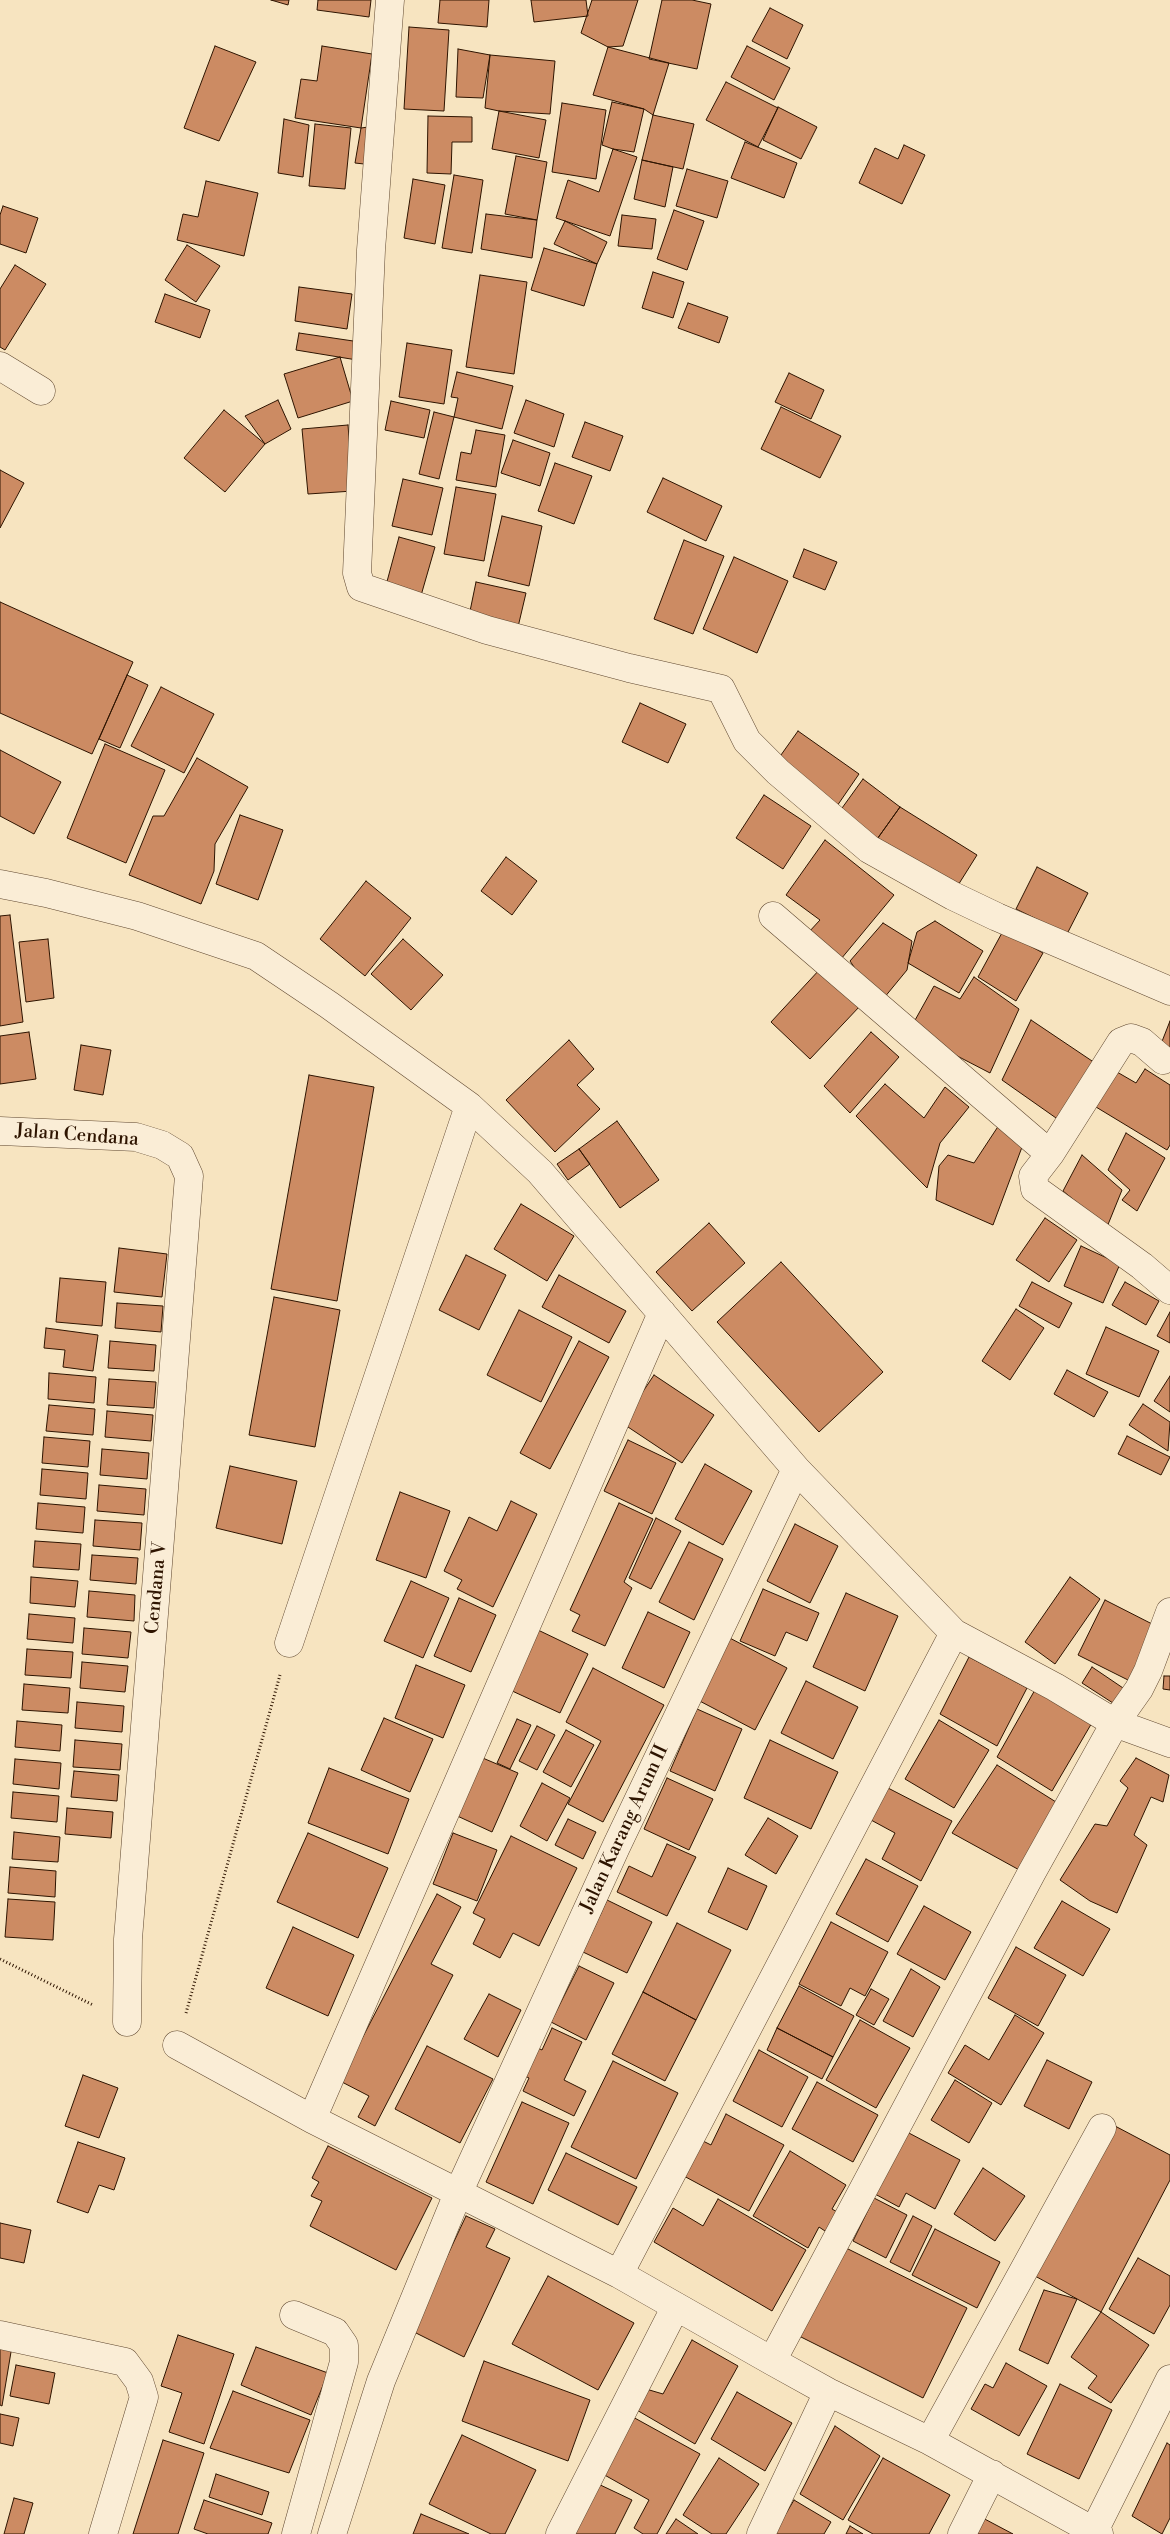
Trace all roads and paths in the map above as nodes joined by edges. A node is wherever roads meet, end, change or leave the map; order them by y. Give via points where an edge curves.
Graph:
1 (390, 0) edge
2 (0, 366) edge
3 (41, 391) dead end
4 (0, 884) edge
5 (773, 916) dead end
6 (1170, 991) edge
7 (1163, 1060) dead end
8 (469, 1106) junction
9 (1, 1137) edge
10 (1050, 1154) junction
11 (180, 1156) joint
12 (1170, 1290) edge
13 (662, 1313) junction
14 (796, 1469) junction
15 (1170, 1612) edge
16 (954, 1633) junction
17 (289, 1644) joint
18 (1115, 1723) junction
19 (1170, 1743) edge
20 (0, 1959) edge
21 (127, 2022) joint
22 (177, 2045) joint
23 (312, 2118) junction
24 (1102, 2128) dead end
25 (459, 2191) junction
26 (619, 2274) junction
27 (675, 2308) junction
28 (294, 2315) dead end
29 (0, 2335) edge
30 (772, 2362) junction
31 (1170, 2379) edge
32 (828, 2392) junction
33 (930, 2441) junction
34 (992, 2474) junction
35 (1097, 2532) edge
36 (103, 2534) edge
37 (296, 2534) edge
38 (332, 2534) edge
39 (560, 2534) edge
40 (761, 2534) edge
41 (962, 2534) edge

1 - 6 street via 370,260 357,573 361,587 487,630 721,689 747,741 778,772 870,849 988,913
2 - 3 street
4 - 8 street via 137,916 256,956
5 - 10 street
7 - 10 street via 1142,1042 1131,1038 1121,1042
8 - 13 street via 540,1172
8 - 17 street
9 - 11 street, Jalan Cendana via 136,1137 162,1145
10 - 12 street via 1033,1176 1036,1189
11 - 21 street, Cendana V via 189,1176 128,1939
13 - 14 street
13 - 23 street
14 - 16 street
14 - 25 street, Jalan Karang Arum II via 616,1846
15 - 18 street via 1148,1671
16 - 18 street
16 - 26 street
17 - 22 path
18 - 19 street
18 - 30 street via 1032,1872
20 - 21 path
22 - 23 street
23 - 25 street
24 - 33 street
25 - 26 street
25 - 38 street, Jalan Karang Arum II via 382,2381
26 - 27 street
27 - 30 street
27 - 39 street
28 - 37 street via 336,2332 344,2345 344,2362
29 - 36 street via 125,2362 139,2381 144,2397
30 - 32 street
31 - 35 street
32 - 33 street
32 - 40 street
33 - 34 street
34 - 35 street
34 - 41 street

